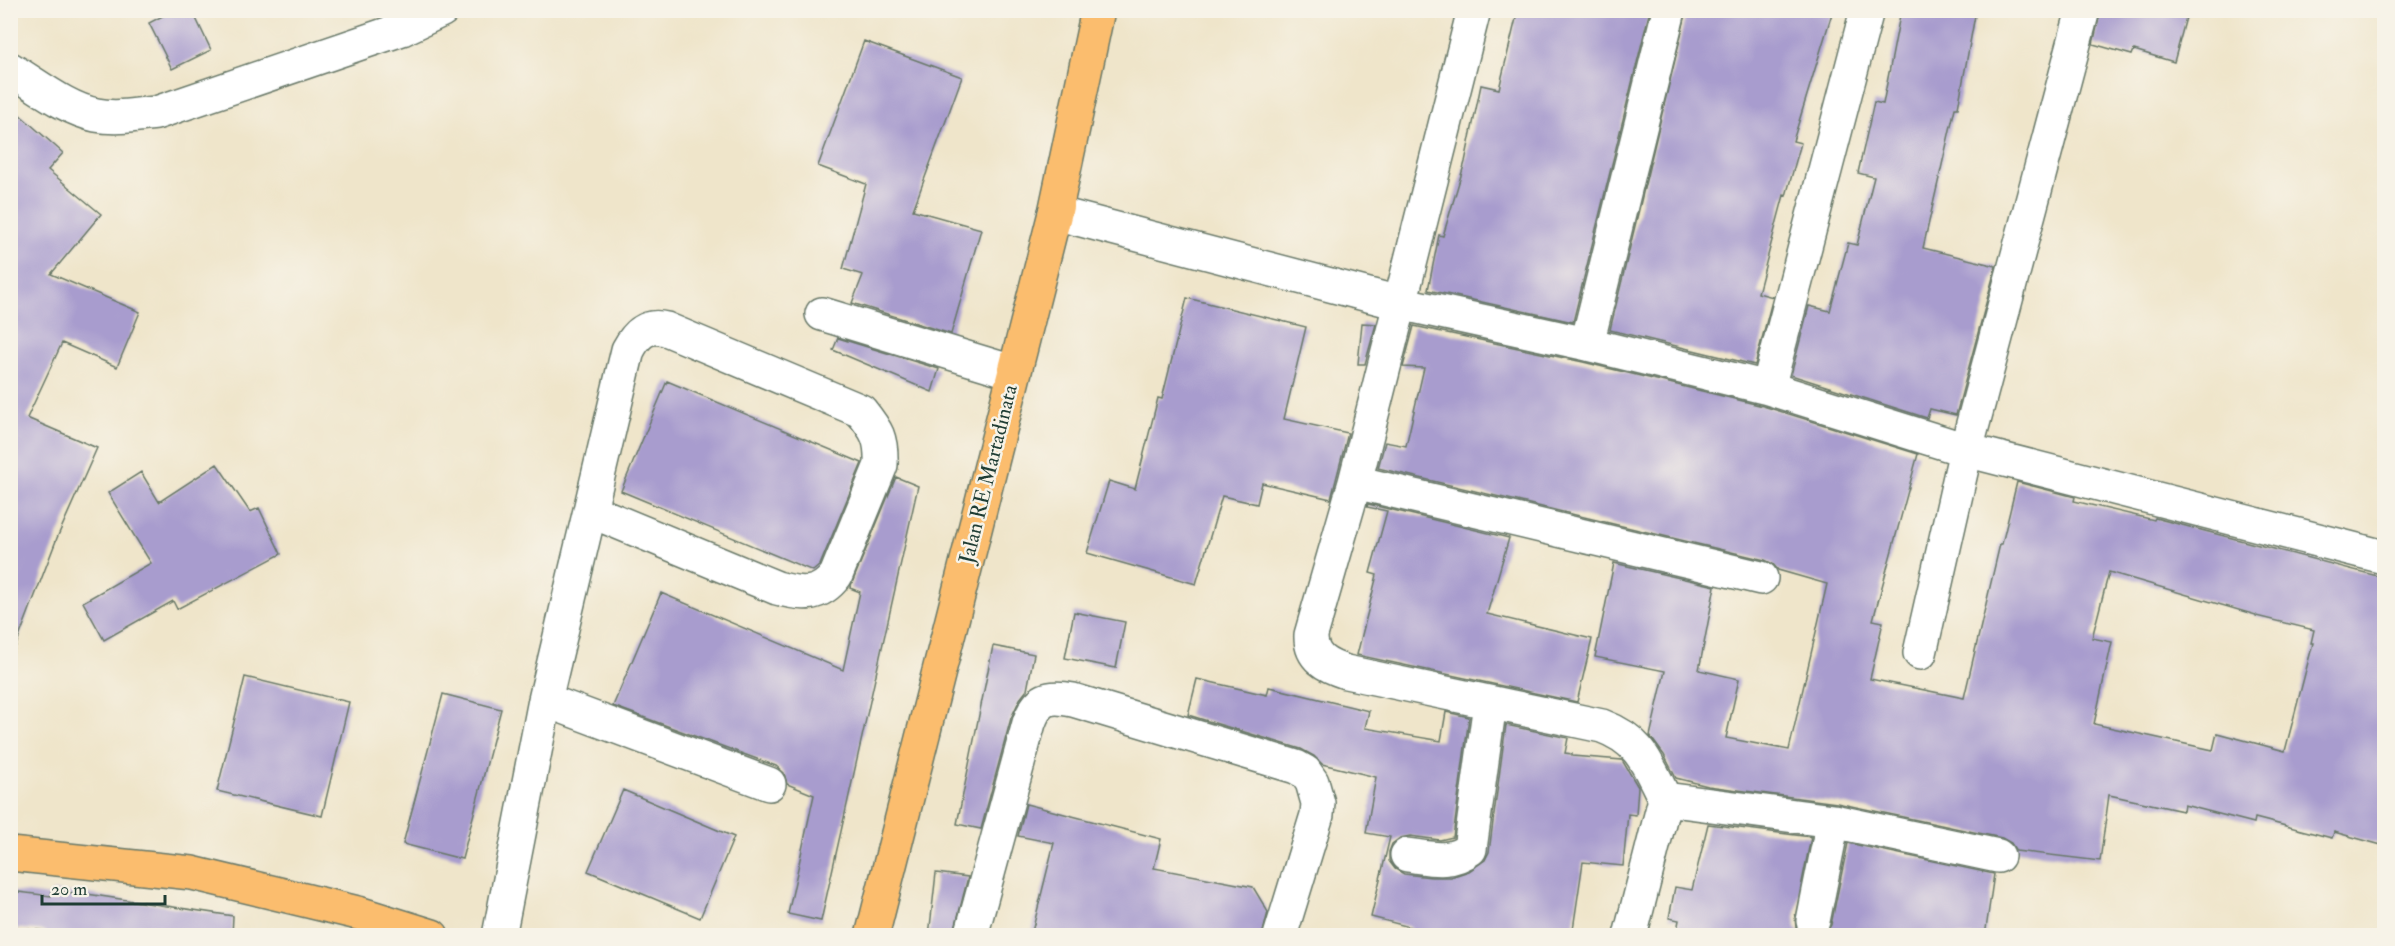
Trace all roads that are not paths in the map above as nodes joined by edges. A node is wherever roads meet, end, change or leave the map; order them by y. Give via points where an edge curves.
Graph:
1 (442, 10) edge
2 (1098, 10) edge
3 (1474, 10) edge
4 (1669, 10) edge
5 (1867, 10) edge
6 (2083, 10) edge
7 (10, 69) edge
8 (1055, 213) junction
9 (1399, 303) junction
10 (822, 314) dead end
11 (1587, 344) junction
12 (1013, 372) junction
13 (1768, 388) junction
14 (1966, 450) junction
15 (1355, 482) junction
16 (591, 511) junction
17 (2385, 557) edge
18 (1761, 578) dead end
19 (1920, 652) dead end
20 (545, 700) junction
21 (1490, 703) junction
22 (769, 784) dead end
23 (1665, 799) junction
24 (1833, 821) junction
25 (10, 854) edge
26 (1407, 855) dead end
27 (1998, 856) dead end
28 (1813, 921) dead end
29 (432, 936) edge
30 (499, 936) edge
31 (872, 936) edge
32 (971, 936) edge
33 (1280, 936) edge
34 (1630, 936) edge

1 - 7 street via 402,29 156,113 96,115 75,108
2 - 8 highway, Jalan RE Martadinata
3 - 9 street
4 - 11 street
5 - 13 street
6 - 14 street
8 - 9 street
8 - 12 highway, Jalan RE Martadinata
9 - 11 street
9 - 15 street
10 - 12 street
11 - 13 street
12 - 31 highway, Jalan RE Martadinata
13 - 14 street
14 - 17 street
14 - 19 street
15 - 18 street
15 - 21 street via 1311,635 1316,656 1326,666 1346,672
16 - 16 street via 777,588 812,593 828,586 836,575 881,465 882,446 877,431 861,411 666,329 650,327 641,331 628,350
16 - 20 street
20 - 22 street
20 - 30 street
21 - 23 street via 1615,731 1635,744
21 - 26 street via 1470,849 1445,861
23 - 24 street
23 - 34 street
24 - 27 street
24 - 28 street
25 - 29 highway via 192,873 358,913
32 - 33 street via 1029,723 1034,709 1052,698 1073,700 1305,772 1316,793 1317,815

